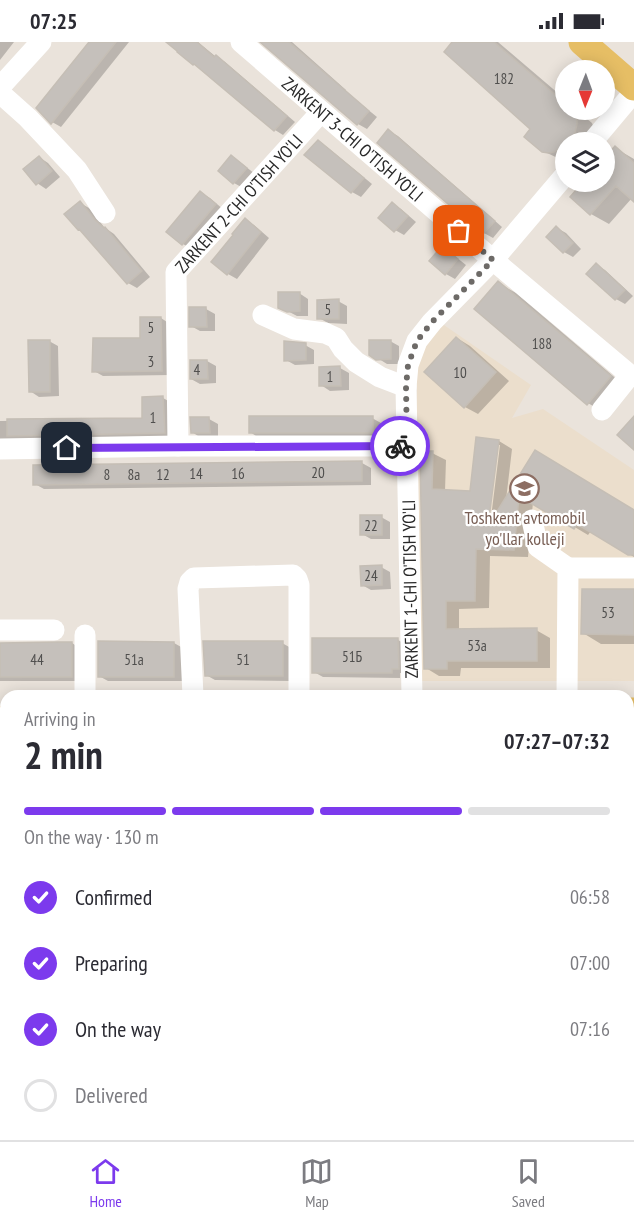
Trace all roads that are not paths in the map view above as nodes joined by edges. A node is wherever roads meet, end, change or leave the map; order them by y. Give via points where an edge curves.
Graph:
1 (41, 42) edge
2 (241, 42) edge
3 (582, 42) edge
4 (613, 55) edge
5 (0, 87) edge
6 (634, 87) edge
7 (634, 92) edge
8 (0, 93) edge
9 (321, 112) junction
10 (600, 132) edge
11 (555, 187) edge
12 (105, 213) dead end
13 (493, 260) junction
14 (263, 315) dead end
15 (406, 387) junction
16 (602, 410) dead end
17 (178, 446) junction
18 (407, 446) junction
19 (0, 448) edge
20 (532, 520) dead end
21 (568, 568) junction
22 (634, 568) edge
23 (0, 630) edge
24 (54, 630) dead end
25 (85, 635) dead end
26 (85, 690) edge
27 (193, 690) edge
28 (299, 690) edge
29 (412, 690) edge
30 (567, 690) edge

1 - 5 street
2 - 9 street, ZARKENT 3-CHI O'TISH YO'LI
3 - 4 main road
4 - 6 main road
7 - 10 street
8 - 12 street via 77,170
9 - 13 street, ZARKENT 3-CHI O'TISH YO'LI
9 - 17 street, ZARKENT 2-CHI O'TISH YO'LI via 176,272
11 - 13 street, ZARKENT 1-CHI O'TISH YO'LI
13 - 15 street, ZARKENT 1-CHI O'TISH YO'LI via 417,341 408,365
13 - 16 street, ZARKENT 3-CHI O'TISH YO'LI via 630,375
14 - 15 street via 294,329 336,338 356,362
15 - 18 street, ZARKENT 1-CHI O'TISH YO'LI
17 - 18 street
17 - 19 street
18 - 29 street, ZARKENT 1-CHI O'TISH YO'LI
20 - 21 street via 538,547
21 - 22 street
21 - 30 street
23 - 24 street
25 - 26 street
27 - 28 street via 190,582 194,578 293,575 299,585

